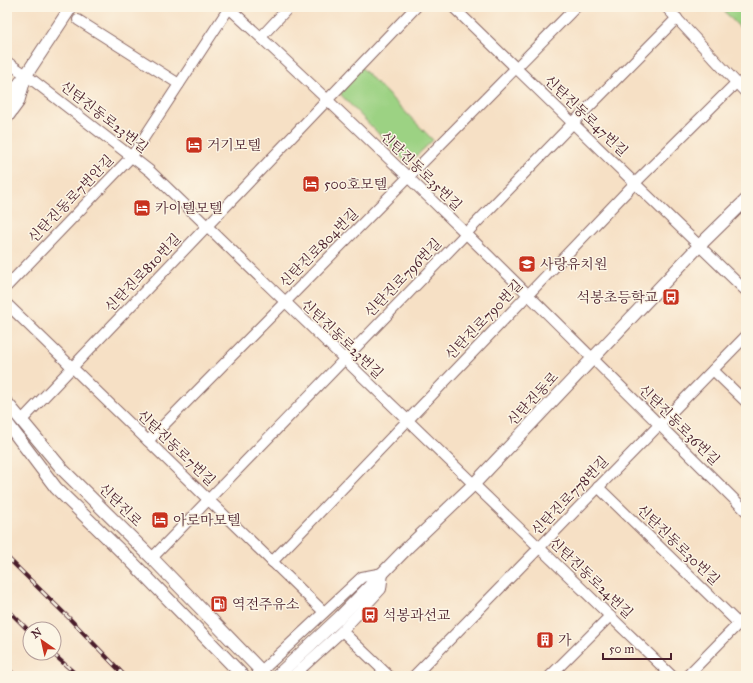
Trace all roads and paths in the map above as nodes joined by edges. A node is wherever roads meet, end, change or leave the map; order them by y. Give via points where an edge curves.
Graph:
1 (71, 7) edge
2 (228, 7) edge
3 (289, 7) edge
4 (416, 7) edge
5 (453, 7) edge
6 (576, 7) edge
7 (666, 7) edge
8 (677, 18) junction
9 (78, 20) dead end
10 (261, 36) junction
11 (7, 62) edge
12 (516, 68) junction
13 (26, 75) junction
14 (736, 83) junction
15 (179, 84) junction
16 (746, 93) edge
17 (7, 100) edge
18 (328, 100) junction
19 (7, 117) edge
20 (573, 123) junction
21 (132, 156) junction
22 (408, 178) junction
23 (635, 183) junction
24 (746, 200) edge
25 (206, 227) junction
26 (465, 234) junction
27 (699, 246) junction
28 (7, 286) edge
29 (746, 291) edge
30 (528, 295) junction
31 (285, 303) junction
32 (7, 304) edge
33 (746, 336) edge
34 (592, 358) junction
35 (344, 360) junction
36 (72, 367) junction
37 (713, 370) junction
38 (746, 402) edge
39 (7, 403) edge
40 (22, 420) junction
41 (408, 420) junction
42 (7, 424) edge
43 (659, 425) junction
44 (148, 441) junction
45 (474, 484) junction
46 (598, 487) junction
47 (209, 499) junction
48 (746, 511) edge
49 (539, 548) junction
50 (152, 558) junction
51 (272, 562) junction
52 (383, 573) junction
53 (324, 612) junction
54 (610, 616) junction
55 (746, 616) edge
56 (738, 623) junction
57 (342, 631) junction
58 (7, 673) edge
59 (556, 674) edge
60 (261, 675) edge
61 (10, 676) edge
62 (243, 676) edge
63 (277, 676) edge
64 (294, 676) edge
65 (389, 676) edge
66 (414, 676) edge
67 (672, 676) edge
68 (687, 676) edge

1 - 13 main road
2 - 10 street, 신탄진동로35번길
2 - 15 street, 신탄진동로7번안길
3 - 10 street
4 - 18 street, 신탄진로810번길
5 - 12 street, 신탄진동로47번길
6 - 12 street, 신탄진로804번길
7 - 8 street
8 - 14 street
8 - 20 street, 신탄진로796번길
9 - 15 street
10 - 18 street, 신탄진동로35번길
11 - 13 street, 신탄진동로23번길
12 - 20 street, 신탄진동로47번길
12 - 22 street, 신탄진로804번길
13 - 17 main road
13 - 19 main road via 18,102
13 - 21 street, 신탄진동로23번길
14 - 16 street
14 - 23 street, 신탄진로790번길
15 - 21 street, 신탄진동로7번안길
18 - 22 street, 신탄진동로35번길
18 - 25 street, 신탄진로810번길
20 - 23 street, 신탄진동로47번길
20 - 26 street, 신탄진로796번길
21 - 25 street, 신탄진동로23번길
21 - 28 street, 신탄진동로7번안길
22 - 26 street, 신탄진동로35번길
22 - 31 street, 신탄진로804번길
23 - 27 street, 신탄진동로47번길
23 - 30 street, 신탄진로790번길
24 - 27 main road, 신탄진동로
25 - 31 street, 신탄진동로23번길
25 - 36 street, 신탄진로810번길
26 - 30 street, 신탄진동로35번길
26 - 35 street, 신탄진로796번길
27 - 29 street, 신탄진동로47번길
27 - 34 main road, 신탄진동로
30 - 34 street, 신탄진동로35번길
30 - 41 street, 신탄진로790번길
31 - 35 street, 신탄진동로23번길
31 - 44 street, 신탄진로804번길
32 - 36 street, 신탄진동로7번길
33 - 37 street, 신탄진로778번길
34 - 43 street, 신탄진동로36번길
34 - 45 main road, 신탄진동로
35 - 41 street, 신탄진동로23번길
35 - 47 street, 신탄진로796번길
36 - 40 street, 신탄진로810번길
36 - 44 street, 신탄진동로7번길
37 - 38 street
37 - 43 street, 신탄진로778번길
39 - 40 main road, 신탄진로
40 - 50 main road, 신탄진로 via 63,470
41 - 45 street, 신탄진동로23번길
41 - 51 street, 신탄진로790번길
42 - 62 main road via 56,488
43 - 46 street, 신탄진로778번길
43 - 48 street, 신탄진동로36번길
44 - 47 street, 신탄진동로7번길
45 - 49 street, 신탄진동로24번길
45 - 52 main road, 신탄진동로
46 - 49 street, 신탄진로778번길
46 - 56 street, 신탄진동로30번길
47 - 50 street, 신탄진로796번길
47 - 51 street, 신탄진동로7번길
49 - 54 street, 신탄진동로24번길
49 - 66 street, 신탄진로778번길
50 - 60 main road, 신탄진로
51 - 53 street, 신탄진동로7번길
52 - 53 street via 362,577
52 - 57 street via 381,589
52 - 63 main road, 신탄진동로
53 - 60 street
54 - 59 street
54 - 67 street, 신탄진동로24번길
55 - 56 street
56 - 68 street
57 - 64 street
57 - 65 street
58 - 61 street

